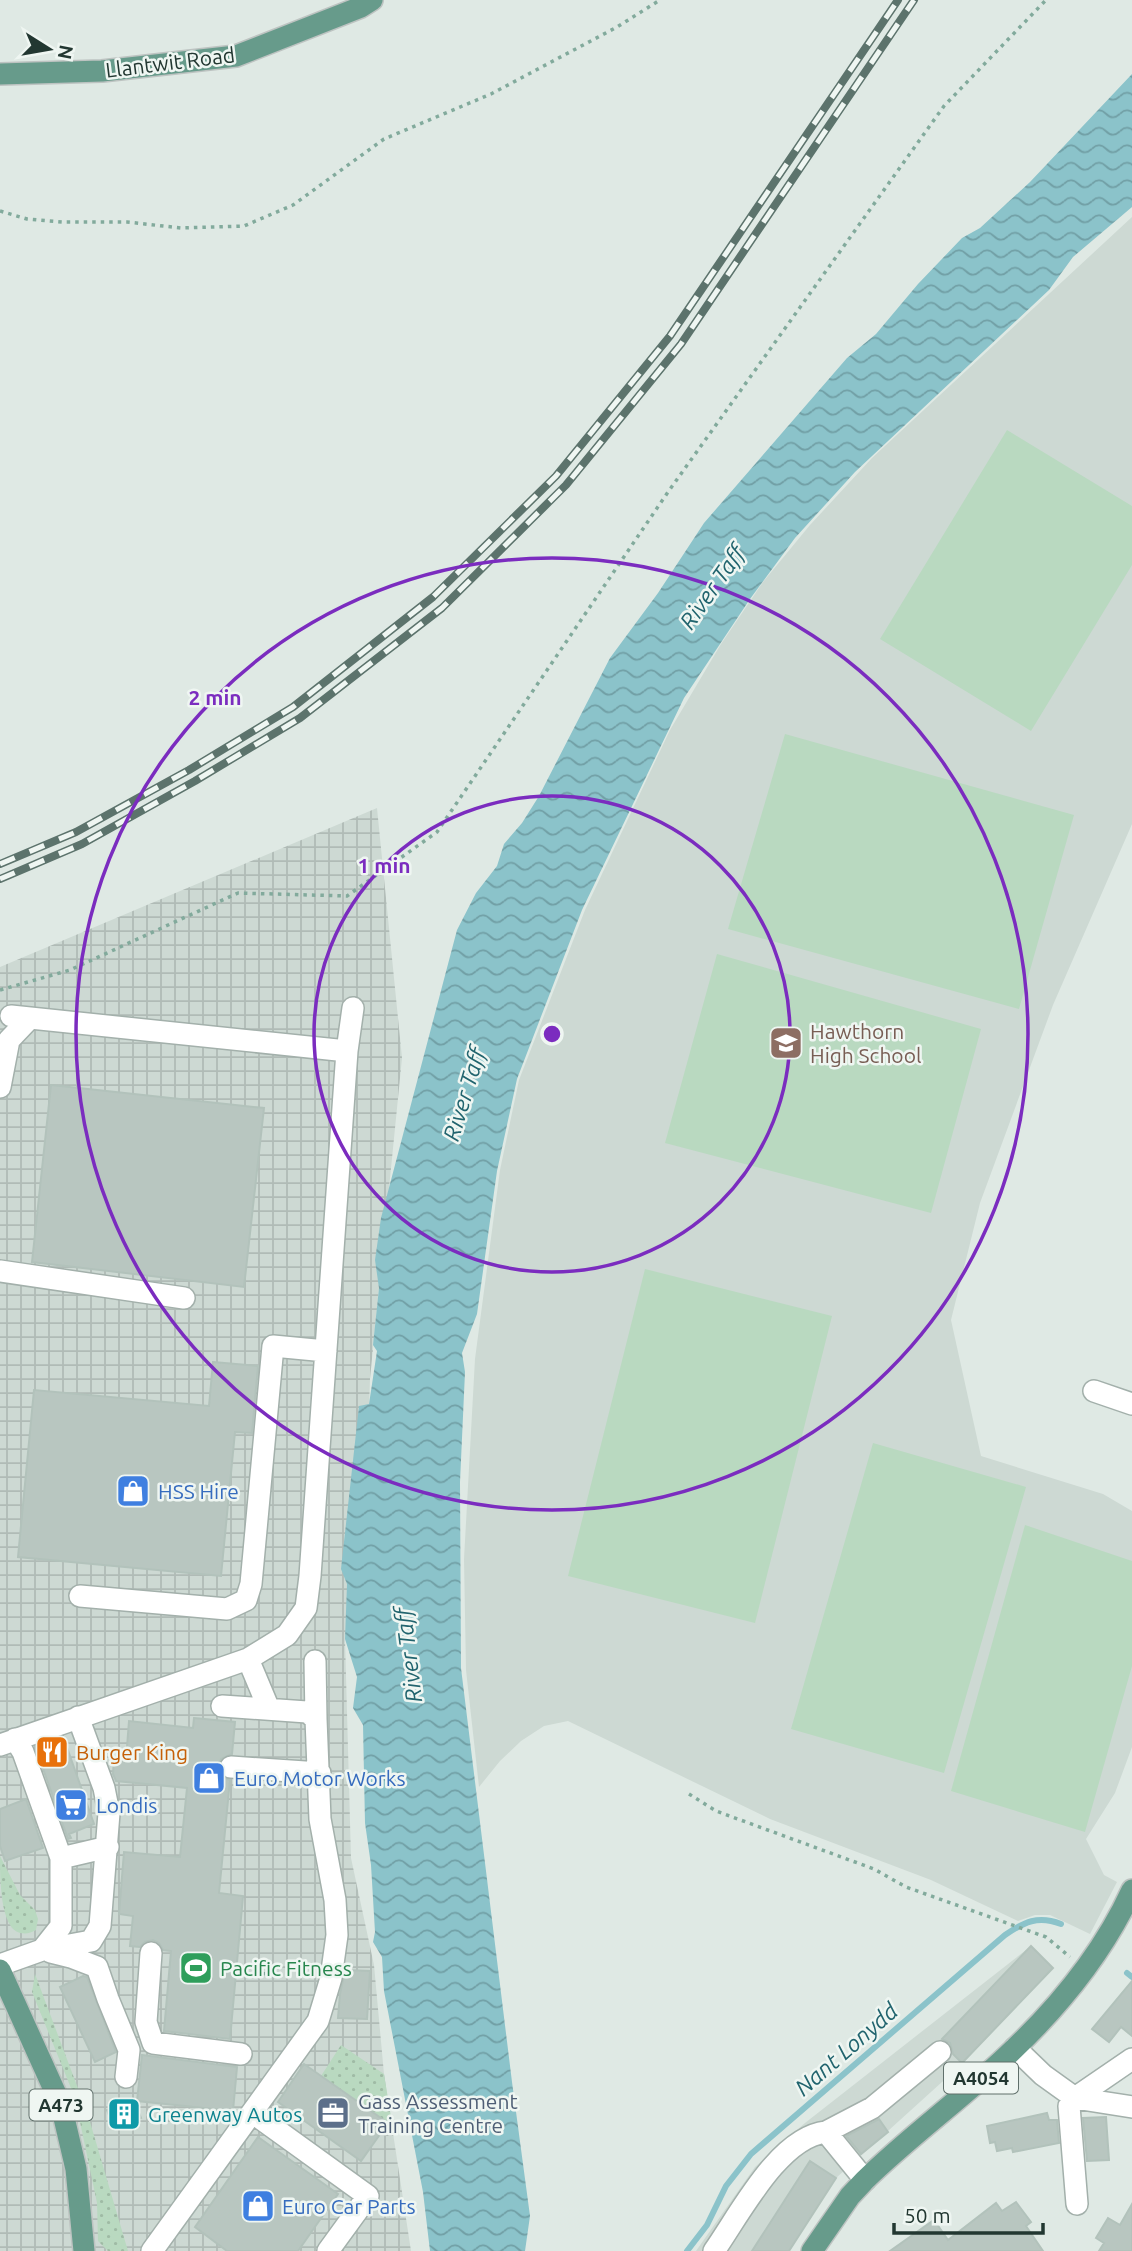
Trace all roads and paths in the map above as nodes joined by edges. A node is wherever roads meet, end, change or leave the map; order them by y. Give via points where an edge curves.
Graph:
1 (372, 0) edge
2 (660, 0) edge
3 (1046, 0) edge
4 (0, 74) edge
5 (0, 211) edge
6 (0, 990) edge
7 (353, 1008) dead end
8 (347, 1051) junction
9 (0, 1087) edge
10 (0, 1271) edge
11 (184, 1298) dead end
12 (326, 1351) junction
13 (1094, 1391) dead end
14 (1132, 1404) edge
15 (80, 1596) dead end
16 (248, 1659) junction
17 (315, 1661) dead end
18 (222, 1706) dead end
19 (269, 1709) junction
20 (78, 1717) junction
21 (316, 1719) junction
22 (7, 1742) edge
23 (231, 1767) dead end
24 (320, 1773) junction
25 (689, 1794) dead end
26 (108, 1847) junction
27 (61, 1858) junction
28 (1132, 1890) edge
29 (42, 1950) junction
30 (151, 1953) dead end
31 (0, 1968) edge
32 (1085, 1969) junction
33 (236, 1973) dead end
34 (279, 1975) dead end
35 (1015, 2049) junction
36 (940, 2052) dead end
37 (241, 2054) dead end
38 (1132, 2059) edge
39 (126, 2077) dead end
40 (1075, 2098) junction
41 (1132, 2107) edge
42 (253, 2112) junction
43 (826, 2132) junction
44 (865, 2180) junction
45 (1077, 2204) dead end
46 (161, 2248) edge
47 (84, 2251) edge
48 (328, 2251) edge
49 (715, 2251) edge
50 (812, 2251) edge

1 - 4 main road, Llantwit Road via 236,56 102,71
2 - 5 path via 491,94 384,139 293,205 244,226 62,222
3 - 6 path via 944,106 668,492 438,832 347,896 238,894 70,970
7 - 8 street
8 - 9 street via 20,1017 9,1040
8 - 12 street
10 - 11 street
12 - 15 street via 273,1346 246,1600 227,1609
12 - 16 street via 306,1608 288,1635
13 - 14 street
16 - 19 street
16 - 20 street
17 - 21 street
18 - 19 street
19 - 21 street via 307,1712
20 - 22 street
20 - 26 street via 104,1788
21 - 24 street
22 - 27 street via 23,1752
23 - 24 street
24 - 42 street via 322,1836 335,1900 335,1964 318,2021
25 - 32 path via 716,1811 1046,1937
26 - 27 street
26 - 29 street via 100,1926 90,1941
27 - 29 street via 61,1926
28 - 32 main road, A4054
29 - 31 street
29 - 39 street via 97,1967 129,2050
30 - 37 street via 146,2022 153,2043
31 - 47 main road, A473 via 61,2105 76,2169
32 - 35 main road, A4054
33 - 34 path
35 - 40 street
35 - 44 main road, A4054
36 - 43 street via 872,2108
38 - 40 street
40 - 41 street
40 - 45 street via 1069,2106
42 - 46 street
42 - 48 street via 368,2196
43 - 44 street
43 - 49 street via 807,2137 777,2159
44 - 50 main road, A4054

